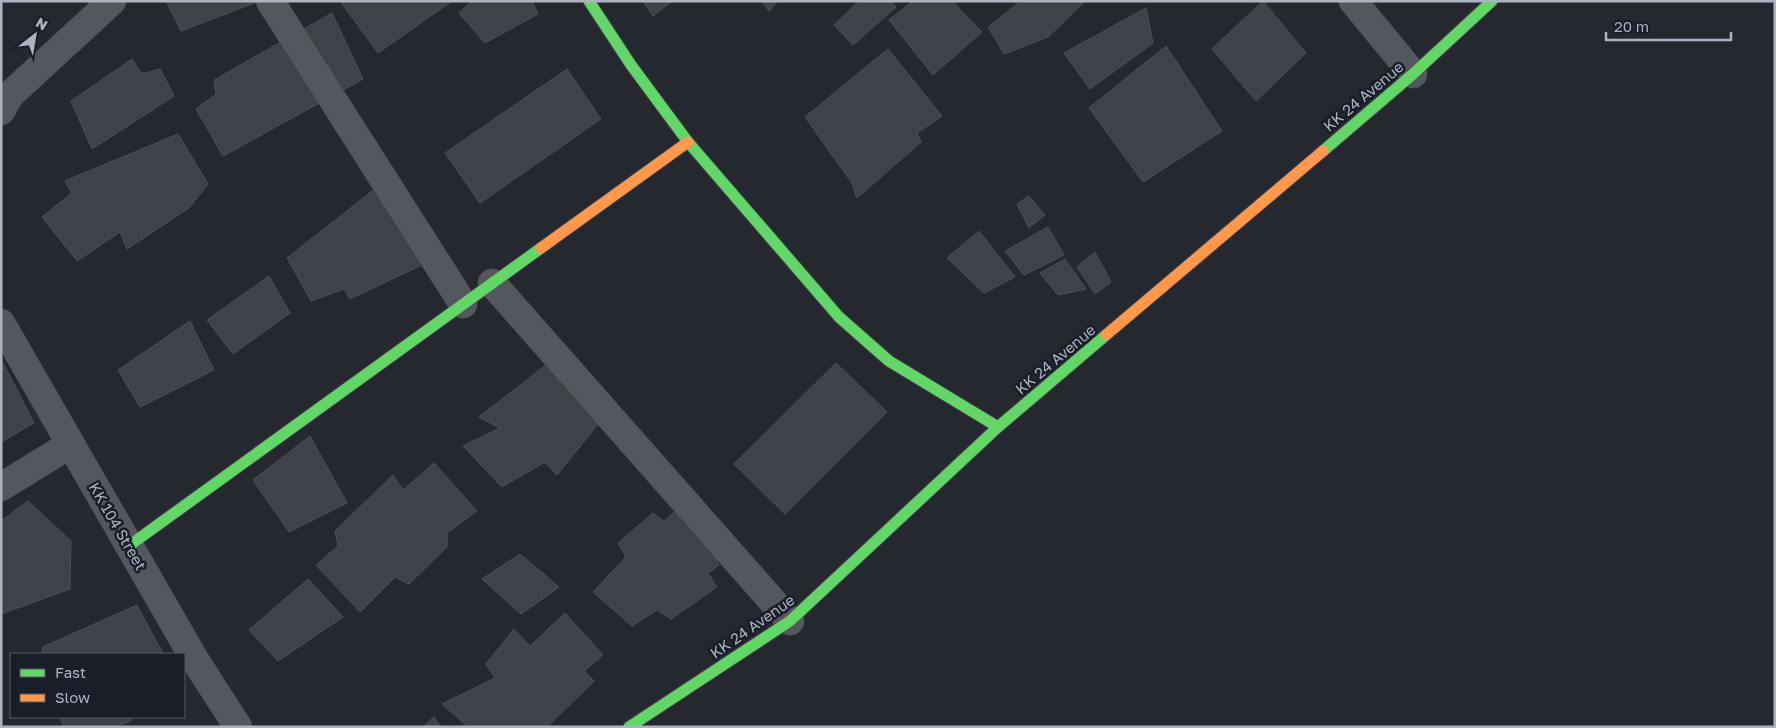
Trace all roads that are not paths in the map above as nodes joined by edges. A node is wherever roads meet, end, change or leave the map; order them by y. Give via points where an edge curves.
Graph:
1 (112, 1) edge
2 (270, 1) edge
3 (589, 1) edge
4 (1353, 1) edge
5 (1492, 1) edge
6 (1413, 74) junction
7 (1, 111) edge
8 (688, 142) junction
9 (492, 283) junction
10 (463, 304) junction
11 (1, 324) edge
12 (998, 427) junction
13 (71, 444) junction
14 (1, 487) edge
15 (130, 545) junction
16 (790, 621) junction
17 (238, 727) edge
18 (629, 727) edge

1 - 7 street via 10,95
2 - 10 street
3 - 8 street via 630,65
4 - 6 street
5 - 6 street, KK 24 Avenue
6 - 12 street, KK 24 Avenue
8 - 9 street
8 - 12 street via 839,318 889,361
9 - 10 street
9 - 16 street
10 - 15 street
11 - 13 street, KK 104 Street
12 - 16 street, KK 24 Avenue
13 - 14 street
13 - 15 street, KK 104 Street
15 - 17 street, KK 104 Street via 195,660
16 - 18 street, KK 24 Avenue

